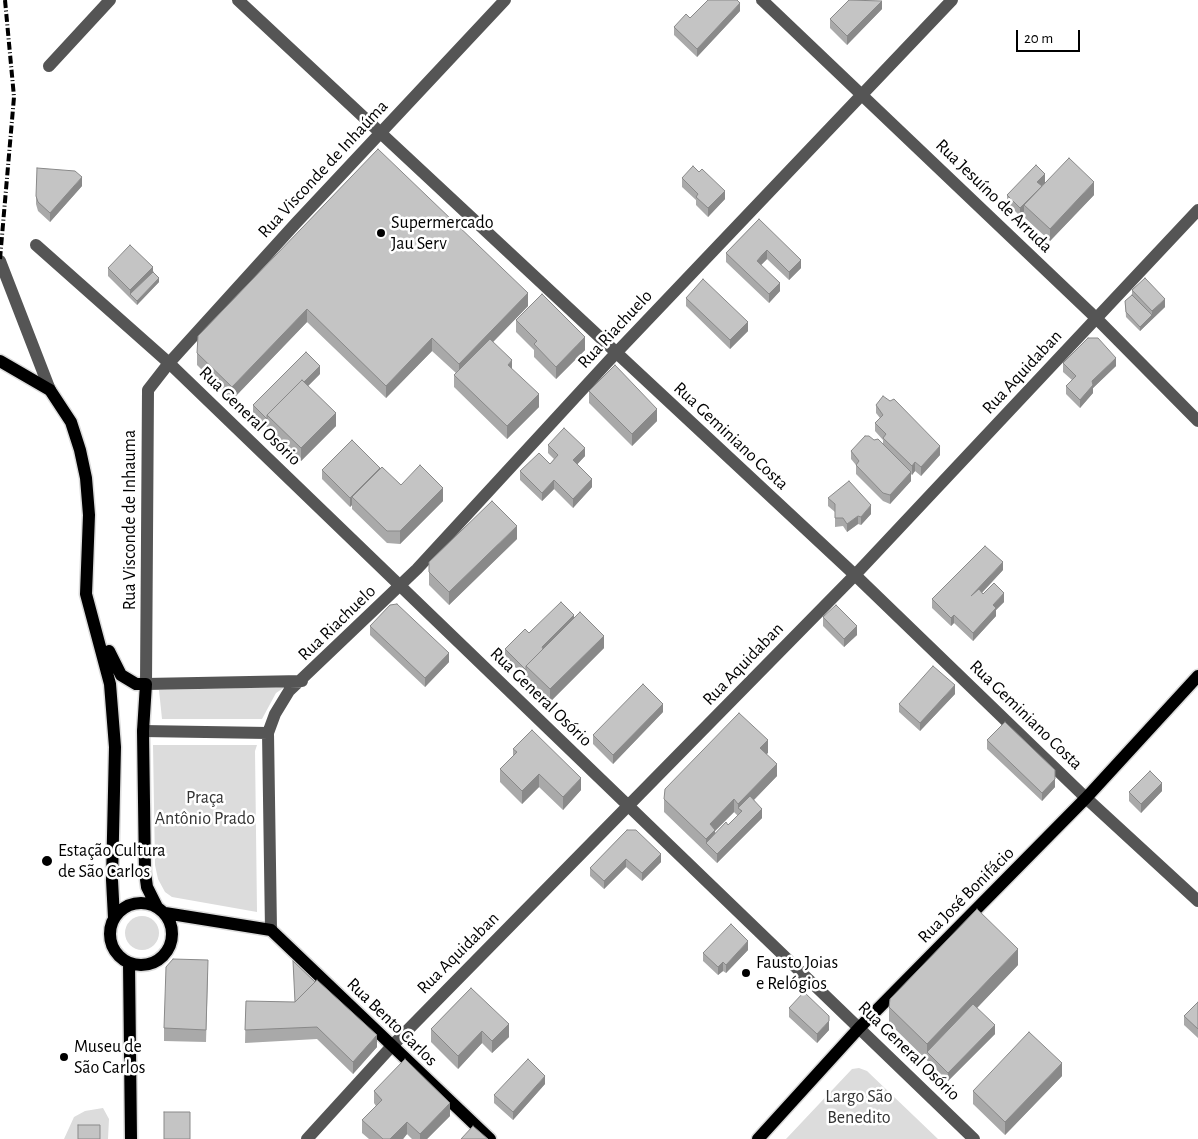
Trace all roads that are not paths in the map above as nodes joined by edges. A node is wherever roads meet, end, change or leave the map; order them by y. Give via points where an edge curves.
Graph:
1 (110, 0) edge
2 (238, 0) edge
3 (505, 0) edge
4 (762, 0) edge
5 (952, 0) edge
6 (49, 66) dead end
7 (862, 94) junction
8 (380, 134) junction
9 (1198, 210) edge
10 (36, 245) dead end
11 (0, 261) edge
12 (1096, 318) junction
13 (616, 354) junction
14 (0, 361) edge
15 (169, 363) junction
16 (50, 390) junction
17 (1198, 421) edge
18 (855, 575) junction
19 (400, 586) junction
20 (92, 619) junction
21 (1198, 676) edge
22 (302, 681) junction
23 (146, 684) junction
24 (143, 732) junction
25 (268, 733) junction
26 (1086, 798) junction
27 (629, 806) junction
28 (1198, 901) edge
29 (161, 910) junction
30 (114, 918) junction
31 (271, 930) junction
32 (129, 963) junction
33 (859, 1028) junction
34 (391, 1046) junction
35 (131, 1139) edge
36 (307, 1139) edge
37 (490, 1139) edge
38 (758, 1139) edge
39 (974, 1139) edge

1 - 6 street
2 - 8 street, Rua Geminiano Costa
3 - 8 street, Rua Visconde de Inhaúma
4 - 7 street, Rua Jesuíno de Arruda
5 - 7 street, Rua Riachuelo
7 - 12 street, Rua Jesuíno de Arruda
7 - 13 street, Rua Riachuelo
8 - 13 street, Rua Geminiano Costa
8 - 15 street, Rua Visconde de Inhaúma
9 - 12 street, Rua Aquidaban
10 - 15 street, Rua General Osório
11 - 16 street
12 - 17 street, Rua Jesuíno de Arruda
12 - 18 street, Rua Aquidaban
13 - 18 street, Rua Geminiano Costa
13 - 19 street, Rua Riachuelo
14 - 16 main road
15 - 19 street, Rua General Osório
15 - 23 street, Rua Visconde de Inhauma via 148,390
16 - 20 main road via 71,422 86,478 86,594
18 - 26 street, Rua Geminiano Costa
18 - 27 street, Rua Aquidaban
19 - 22 street, Rua Riachuelo
19 - 27 street, Rua General Osório
20 - 23 main road via 121,675 136,684
20 - 30 main road via 110,684 115,747
21 - 26 main road, Rua José Bonifácio
22 - 23 street
22 - 25 street via 289,691
23 - 24 main road
24 - 25 street
24 - 29 main road via 145,872 147,887
25 - 31 street
26 - 28 street, Rua Geminiano Costa
26 - 33 main road, Rua José Bonifácio
27 - 33 street, Rua General Osório
27 - 34 street, Rua Aquidaban
29 - 30 main road via 148,903 128,905
29 - 31 main road
29 - 32 main road via 173,933 167,953 150,964 139,966
30 - 32 main road via 110,928 112,944 120,957
31 - 34 main road, Rua Bento Carlos
32 - 35 main road
33 - 38 main road, Rua José Bonifácio
33 - 39 street, Rua General Osório
34 - 36 street, Rua Aquidaban
34 - 37 main road, Rua Bento Carlos

